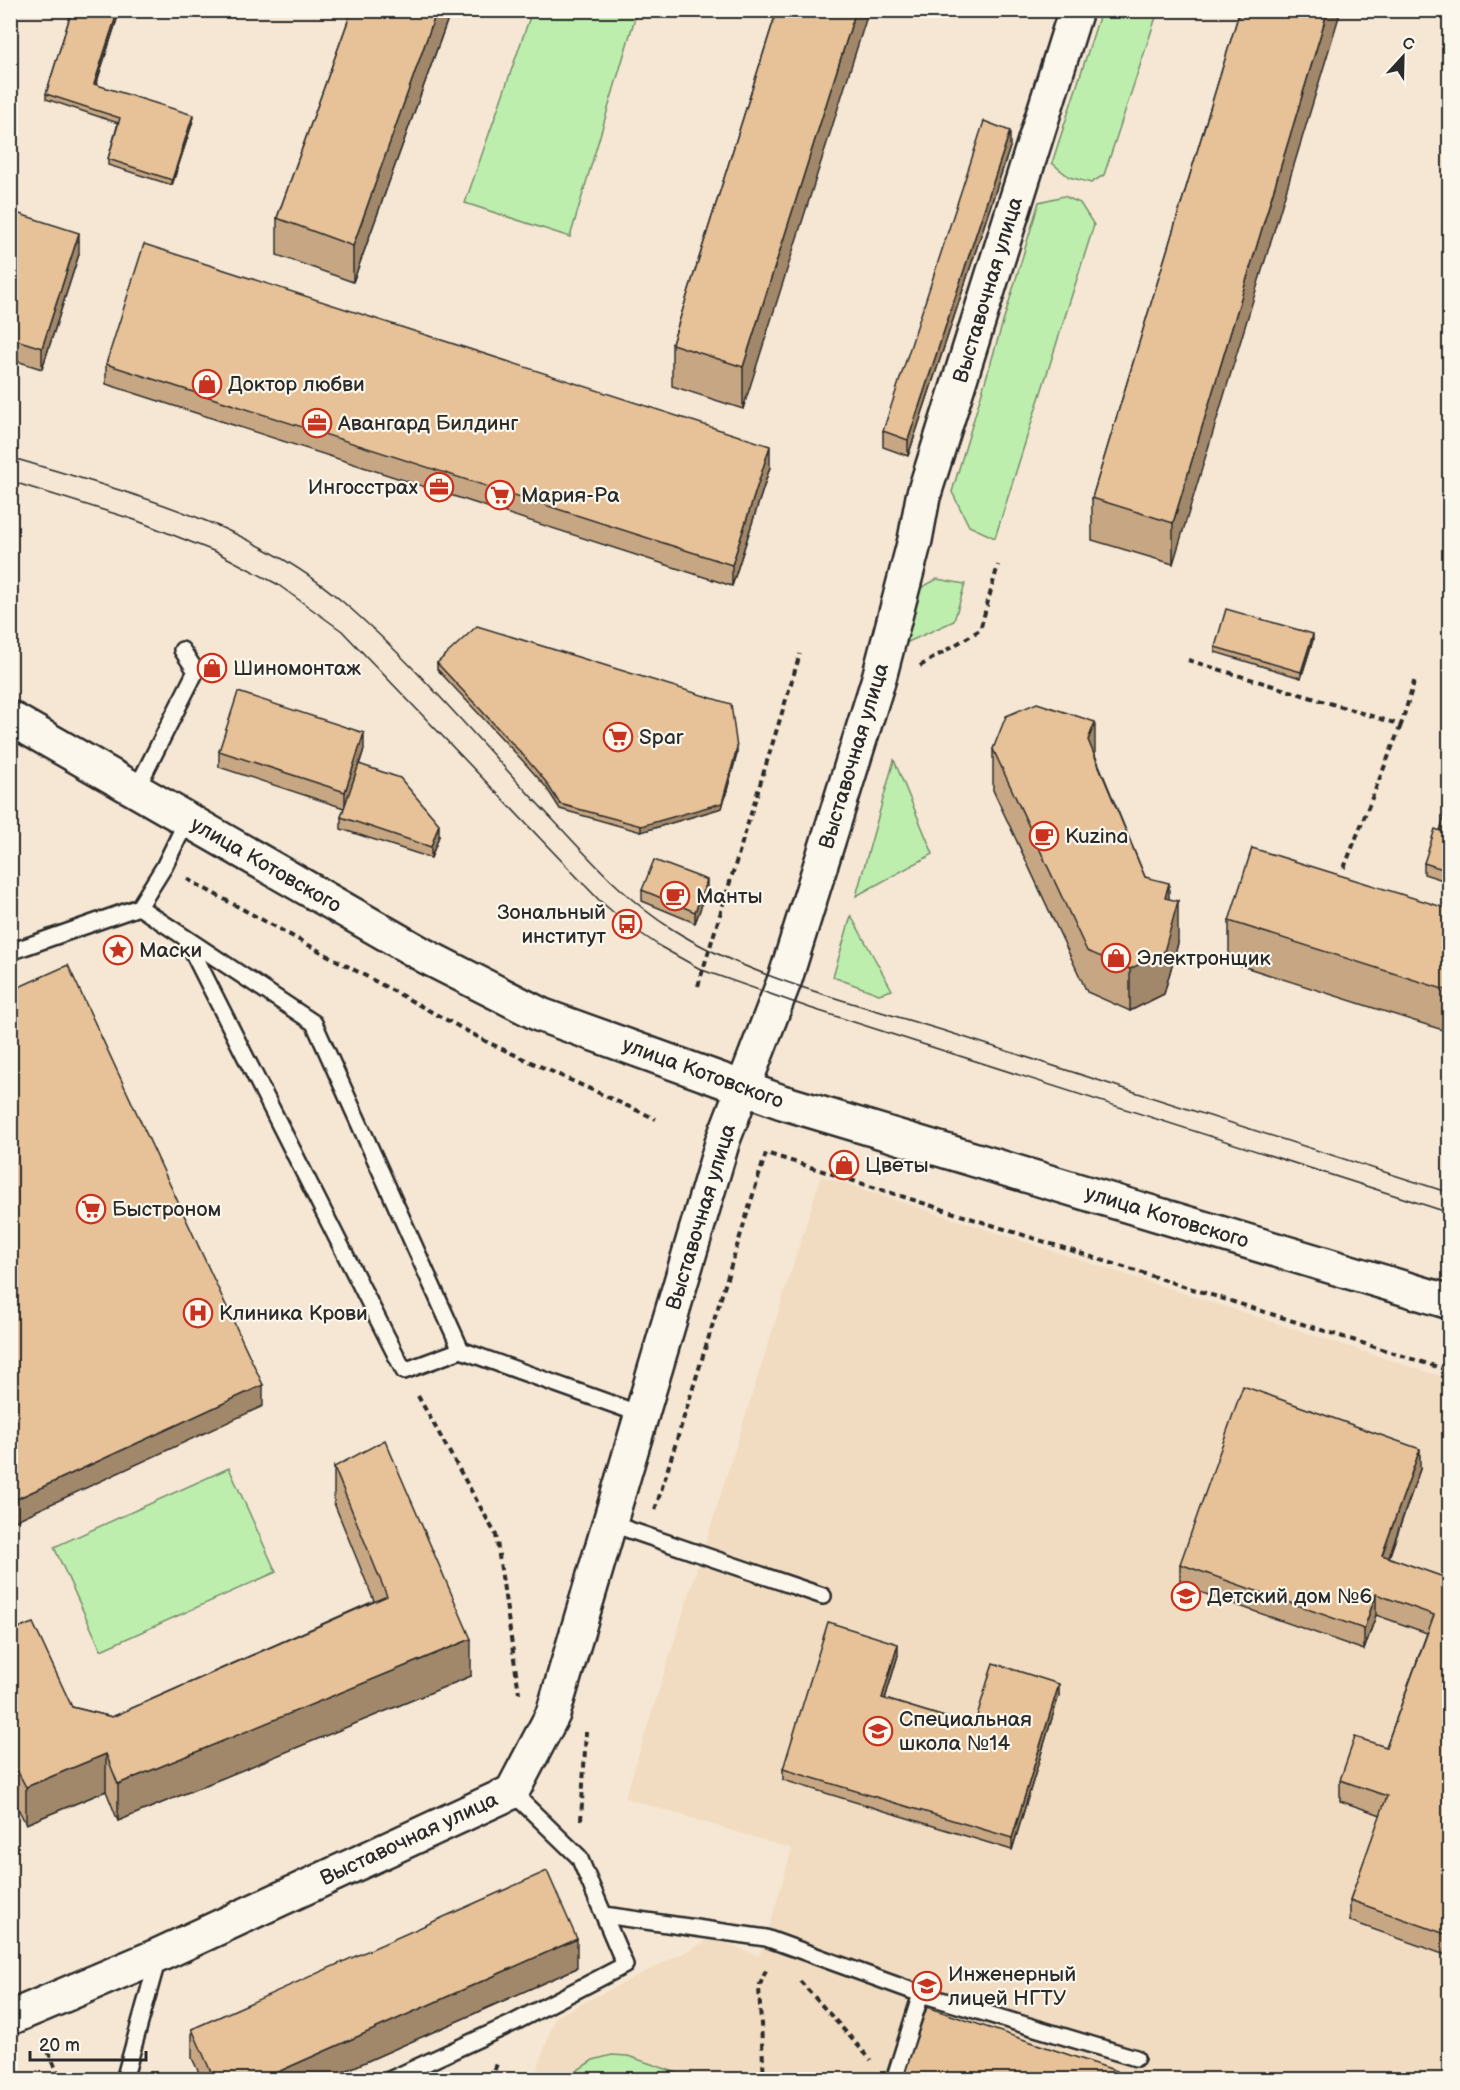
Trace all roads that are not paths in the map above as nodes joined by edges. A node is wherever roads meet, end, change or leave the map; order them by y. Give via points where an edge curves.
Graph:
1 (1076, 10) edge
2 (182, 650) dead end
3 (10, 718) edge
4 (136, 790) junction
5 (188, 820) junction
6 (139, 908) junction
7 (186, 940) junction
8 (10, 952) edge
9 (744, 1088) junction
10 (1449, 1302) edge
11 (461, 1350) junction
12 (640, 1414) junction
13 (609, 1523) junction
14 (823, 1596) dead end
15 (512, 1792) junction
16 (604, 1915) junction
17 (159, 1955) junction
18 (921, 1994) junction
19 (10, 2018) edge
20 (1136, 2058) dead end
21 (124, 2079) edge
22 (389, 2079) edge
23 (894, 2079) edge

1 - 9 street, Выставочная улица via 923,496 875,689 782,989
2 - 4 lane via 196,671
3 - 4 street, улица Котовского
4 - 5 street, улица Котовского
5 - 6 lane
5 - 9 street, улица Котовского via 424,956 541,1015
6 - 7 lane
6 - 8 lane
7 - 11 lane via 314,1023
7 - 11 lane via 404,1371
9 - 10 street, улица Котовского
9 - 12 street, Выставочная улица via 723,1140
11 - 12 lane
12 - 13 street, Выставочная улица
13 - 14 lane
13 - 15 street, Выставочная улица via 553,1714
15 - 16 lane via 579,1857
15 - 17 street, Выставочная улица
16 - 18 lane via 766,1938
16 - 22 lane via 625,1965 513,2023
17 - 19 street, Выставочная улица
17 - 21 lane
18 - 20 lane
18 - 23 lane

